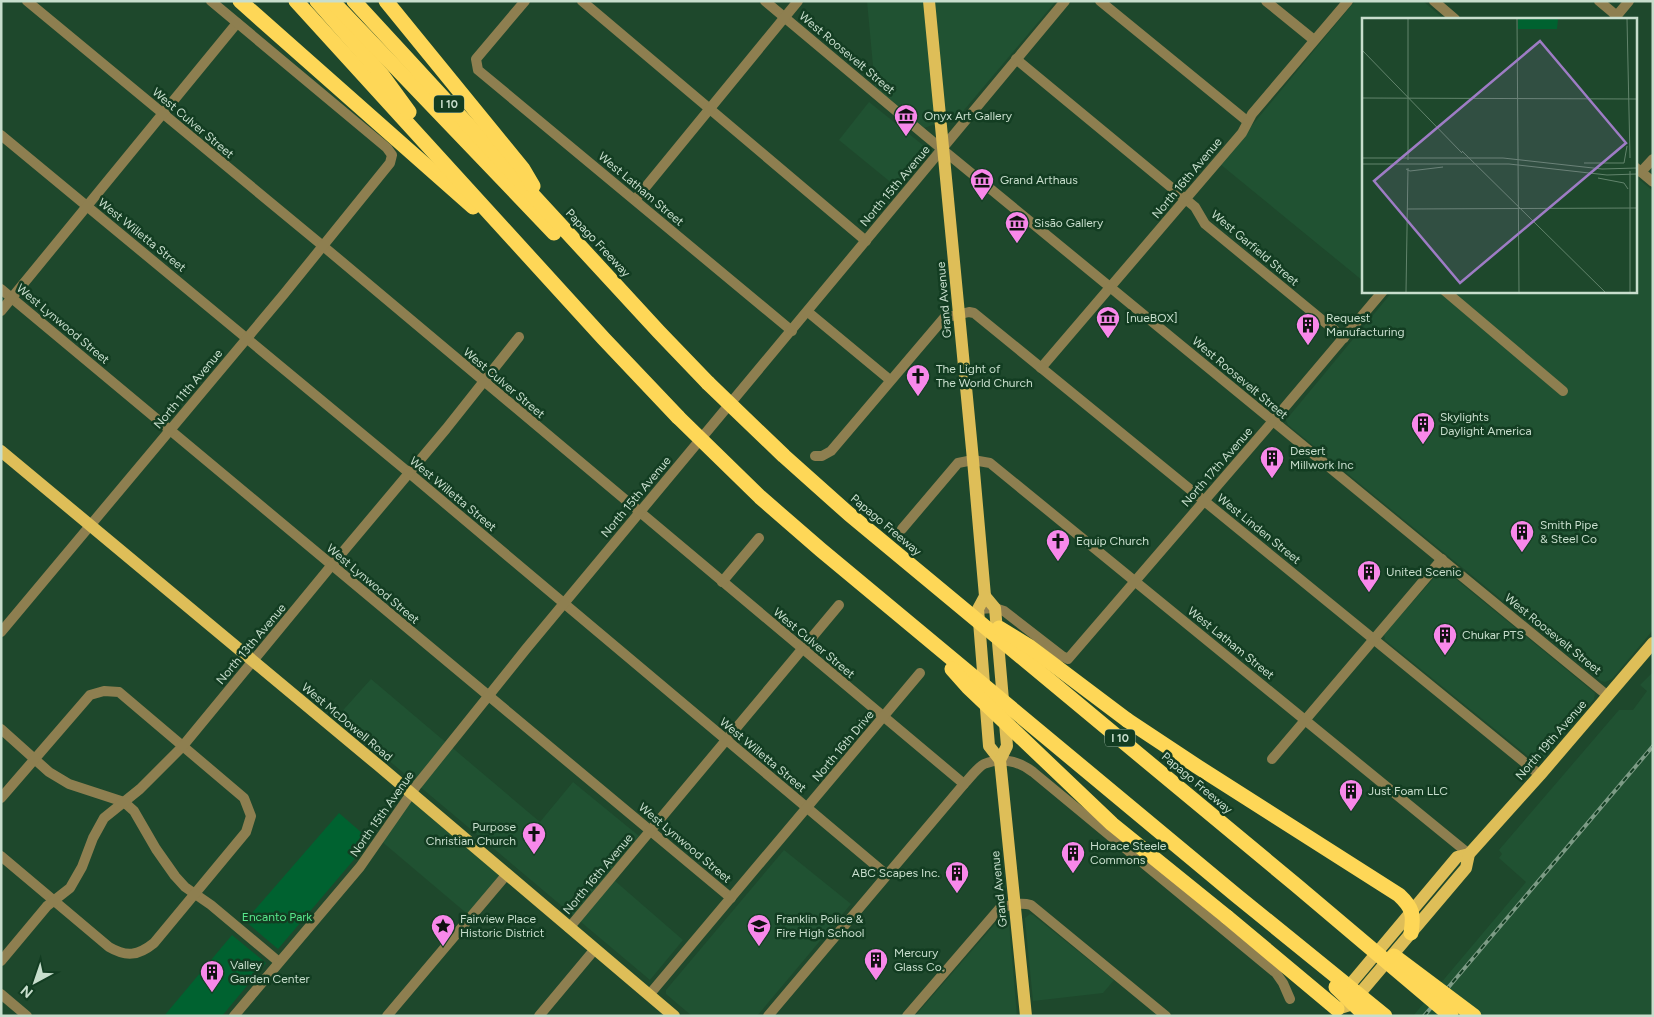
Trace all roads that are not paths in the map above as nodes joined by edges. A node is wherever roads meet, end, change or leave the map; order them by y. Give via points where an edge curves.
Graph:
1 (27, 1) edge
2 (211, 1) edge
3 (240, 1) edge
4 (296, 1) edge
5 (317, 1) edge
6 (332, 1) edge
7 (354, 1) edge
8 (386, 1) edge
9 (525, 1) edge
10 (582, 1) edge
11 (765, 1) edge
12 (798, 1) edge
13 (929, 1) edge
14 (1065, 1) edge
15 (1100, 1) edge
16 (1266, 1) edge
17 (1348, 1) edge
18 (1434, 1) edge
19 (1599, 1) edge
20 (1629, 1) edge
21 (1615, 17) edge
22 (784, 18) junction
23 (1454, 18) edge
24 (237, 23) junction
25 (1314, 40) junction
26 (1016, 59) junction
27 (710, 109) junction
28 (162, 114) junction
29 (1247, 121) junction
30 (1, 135) edge
31 (943, 149) junction
32 (1653, 159) edge
33 (1638, 170) edge
34 (453, 173) junction
35 (1653, 182) edge
36 (1185, 199) junction
37 (635, 200) junction
38 (86, 206) junction
39 (545, 208) junction
40 (866, 241) junction
41 (323, 246) junction
42 (534, 262) junction
43 (1110, 286) junction
44 (1, 289) edge
45 (1382, 292) edge
46 (1446, 292) edge
47 (12, 298) junction
48 (1, 311) edge
49 (808, 312) junction
50 (959, 314) junction
51 (792, 331) junction
52 (659, 332) junction
53 (519, 337) dead end
54 (247, 338) junction
55 (1344, 338) junction
56 (1041, 368) junction
57 (890, 380) junction
58 (483, 382) junction
59 (1563, 391) dead end
60 (1273, 421) junction
61 (171, 430) junction
62 (1, 450) edge
63 (815, 456) dead end
64 (973, 460) junction
65 (409, 473) junction
66 (1204, 501) junction
67 (639, 512) junction
68 (91, 526) junction
69 (902, 529) dead end
70 (759, 538) dead end
71 (1442, 559) junction
72 (331, 566) junction
73 (1135, 581) junction
74 (722, 582) junction
75 (944, 592) junction
76 (984, 596) junction
77 (564, 604) junction
78 (839, 605) dead end
79 (995, 608) junction
80 (978, 609) junction
81 (1, 632) edge
82 (923, 636) junction
83 (1374, 638) junction
84 (1653, 643) edge
85 (802, 650) junction
86 (253, 662) junction
87 (920, 673) dead end
88 (488, 696) junction
89 (1608, 696) junction
90 (883, 717) junction
91 (1305, 719) junction
92 (1, 729) edge
93 (726, 740) junction
94 (182, 747) junction
95 (1272, 758) dead end
96 (34, 759) junction
97 (1000, 760) junction
98 (1540, 775) junction
99 (964, 784) junction
100 (411, 793) junction
101 (1, 798) edge
102 (124, 802) junction
103 (807, 808) junction
104 (650, 831) junction
105 (1469, 854) junction
106 (1, 856) edge
107 (507, 874) junction
108 (888, 875) junction
109 (1296, 885) junction
110 (195, 894) junction
111 (1237, 896) junction
112 (730, 898) junction
113 (55, 901) junction
114 (1014, 904) junction
115 (1411, 909) junction
116 (569, 928) junction
117 (1411, 933) junction
118 (594, 949) junction
119 (1, 961) edge
120 (279, 962) junction
121 (1, 994) edge
122 (649, 995) junction
123 (1290, 998) dead end
124 (1335, 1012) edge
125 (27, 1016) edge
126 (234, 1016) edge
127 (387, 1016) edge
128 (539, 1016) edge
129 (674, 1016) edge
130 (768, 1016) edge
131 (908, 1016) edge
132 (1026, 1016) edge
133 (1166, 1016) edge
134 (1366, 1016) edge
135 (1385, 1016) edge
136 (1451, 1016) edge
137 (1474, 1016) edge

1 - 28 street, West Culver Street
2 - 24 street
3 - 42 highway
4 - 34 highway
5 - 34 highway via 382,75
6 - 52 highway via 576,255
7 - 39 highway, Papago Freeway / I 10
8 - 39 highway via 523,169
9 - 37 street, West Latham Street via 476,59 478,70
10 - 27 street
11 - 22 street, West Roosevelt Street
12 - 22 street
13 - 31 main road, Grand Avenue
14 - 26 street, North 15th Avenue
15 - 29 street
16 - 25 street
17 - 25 street, North 16th Avenue
18 - 23 street
19 - 21 street
20 - 21 street
22 - 27 street
22 - 31 street, West Roosevelt Street
24 - 28 street
24 - 41 street, North 11th Avenue via 387,148 392,156 387,168
25 - 29 street, North 16th Avenue
26 - 31 street, North 15th Avenue
26 - 36 street, West Garfield Street
27 - 37 street
27 - 40 street
28 - 38 street
28 - 41 street, West Culver Street
29 - 36 street, North 16th Avenue via 1242,133
30 - 38 street, West Willetta Street
31 - 40 street, North 15th Avenue
31 - 43 street, West Roosevelt Street
31 - 50 main road, Grand Avenue
32 - 33 street
33 - 35 street
34 - 42 highway
36 - 43 street, North 16th Avenue
36 - 55 street, West Garfield Street via 1206,224
37 - 51 street, West Latham Street
38 - 47 street
38 - 54 street, West Willetta Street
39 - 52 highway, Papago Freeway / I 10
40 - 49 street, North 15th Avenue
41 - 54 street, North 11th Avenue
41 - 58 street, West Culver Street
42 - 82 highway, bridge via 678,417 787,520
43 - 56 street, North 16th Avenue
43 - 60 street, West Roosevelt Street
44 - 47 street, West Lynwood Street
45 - 55 street, North 17th Avenue
46 - 59 street
47 - 48 street
47 - 61 street, West Lynwood Street
49 - 51 street, North 15th Avenue
49 - 57 street
50 - 56 street, West Linden Street via 974,313
50 - 57 street via 944,318
50 - 64 main road, Grand Avenue
51 - 67 street, North 15th Avenue
52 - 75 highway, Papago Freeway / I 10, bridge via 809,479
53 - 58 street, North 13th Avenue
54 - 61 street, North 11th Avenue
54 - 65 street, West Willetta Street
55 - 60 street, North 17th Avenue
56 - 66 street, West Linden Street
57 - 63 street via 830,451
58 - 65 street, North 13th Avenue
58 - 67 street, West Culver Street
60 - 66 street, North 17th Avenue
60 - 71 street, West Roosevelt Street
61 - 68 street, North 11th Avenue
61 - 72 street, West Lynwood Street
62 - 68 main road, West McDowell Road
64 - 69 street via 958,463
64 - 73 street, West Latham Street via 990,463
64 - 76 main road, Grand Avenue
65 - 72 street, North 13th Avenue
65 - 77 street, West Willetta Street
66 - 73 street, North 17th Avenue
66 - 83 street, West Linden Street
67 - 74 street, West Culver Street
67 - 77 street, North 15th Avenue
68 - 81 street, North 11th Avenue
68 - 86 main road, West McDowell Road
70 - 74 street
71 - 83 street
71 - 89 street, West Roosevelt Street
72 - 86 street, North 13th Avenue
72 - 88 street, West Lynwood Street
73 - 79 street, North 17th Avenue via 1068,659 1004,610
73 - 91 street, West Latham Street
74 - 85 street, West Culver Street
75 - 109 highway, Papago Freeway / I 10, bridge
75 - 115 highway, bridge via 1030,647 1116,712 1198,767 1399,895
76 - 79 main road
76 - 80 main road, Grand Avenue
77 - 88 street, North 15th Avenue
77 - 93 street, West Willetta Street
78 - 85 street, North 16th Avenue
79 - 80 street
79 - 97 main road, Grand Avenue via 1007,746
80 - 97 main road, Grand Avenue via 990,746
82 - 111 highway, bridge
82 - 124 highway, bridge via 968,687 1112,824 1227,917
83 - 91 street
83 - 98 street, West Linden Street
84 - 89 main road, North 19th Avenue
85 - 90 street, West Culver Street
85 - 93 street, North 16th Avenue
86 - 94 street, North 13th Avenue
86 - 100 main road, West McDowell Road
87 - 90 street, North 16th Drive
88 - 100 street, North 15th Avenue
88 - 104 street, West Lynwood Street
89 - 98 main road, North 19th Avenue
90 - 99 street, West Culver Street
90 - 103 street, North 16th Drive
91 - 95 street
91 - 105 street, West Latham Street
92 - 96 street
93 - 103 street, West Willetta Street
93 - 104 street, North 16th Avenue
94 - 96 street via 119,692 104,691 90,695
94 - 102 street, North 13th Avenue
94 - 110 street via 244,798 251,816 246,832
96 - 101 street
96 - 102 street via 69,784
97 - 99 street via 983,765
97 - 114 main road, Grand Avenue
97 - 123 street via 1023,764 1033,772 1276,973
98 - 105 main road, North 19th Avenue
99 - 108 street
100 - 107 main road, West McDowell Road
100 - 120 street, North 15th Avenue via 360,867
102 - 110 street via 134,811 175,876
102 - 113 street, North 13th Avenue via 104,818 82,868 70,888
103 - 108 street, West Willetta Street
103 - 112 street, North 16th Drive
104 - 112 street, West Lynwood Street
104 - 116 street, North 16th Avenue
105 - 115 main road, North 19th Avenue via 1457,857
105 - 117 main road, North 19th Avenue via 1466,868
106 - 113 street
107 - 116 main road, West McDowell Road
107 - 127 street
108 - 130 street
109 - 136 highway, Papago Freeway / I 10, bridge
109 - 137 highway, bridge
110 - 113 street via 154,944 143,952 129,954 109,947
110 - 120 street
111 - 134 highway, bridge
111 - 135 highway, bridge
112 - 122 street, North 16th Drive
113 - 119 street, North 13th Avenue via 47,906
114 - 131 street via 1000,908
114 - 132 main road, Grand Avenue
114 - 133 street via 1030,905
115 - 117 highway via 1414,918
115 - 124 main road, North 19th Avenue via 1340,996
116 - 118 main road, West McDowell Road
117 - 124 main road, North 19th Avenue via 1350,1005
118 - 122 main road, West McDowell Road
118 - 128 street
120 - 126 street, North 15th Avenue
121 - 125 street
122 - 129 main road, West McDowell Road

